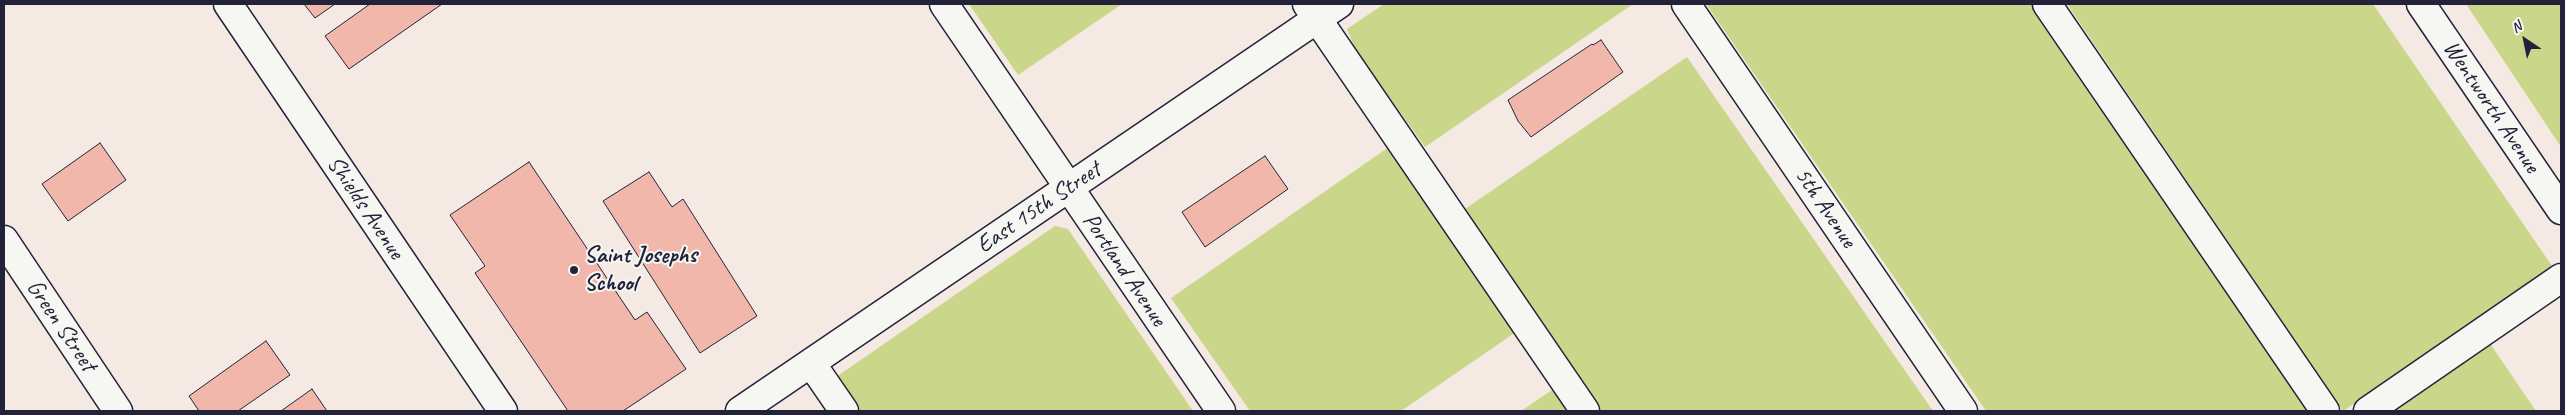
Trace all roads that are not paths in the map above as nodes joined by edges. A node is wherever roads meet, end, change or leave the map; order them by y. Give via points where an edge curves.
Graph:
1 (228, 4) edge
2 (944, 4) edge
3 (1686, 4) edge
4 (2047, 4) edge
5 (2421, 4) edge
6 (1321, 9) edge
7 (1068, 188) junction
8 (2561, 210) edge
9 (4, 240) edge
10 (2561, 278) edge
11 (811, 363) junction
12 (118, 411) edge
13 (503, 411) edge
14 (740, 411) edge
15 (844, 411) edge
16 (1221, 411) edge
17 (1585, 411) edge
18 (1963, 411) edge
19 (2325, 411) edge
20 (2368, 411) edge

1 - 13 street, Shields Avenue
2 - 7 street, Portland Avenue
3 - 18 street, 5th Avenue
4 - 19 street
5 - 8 street, Wentworth Avenue
6 - 7 street, East 15th Street
6 - 17 street
7 - 11 street, East 15th Street
7 - 16 street, Portland Avenue
9 - 12 street, Green Street
10 - 20 street
11 - 14 street, East 15th Street
11 - 15 street

